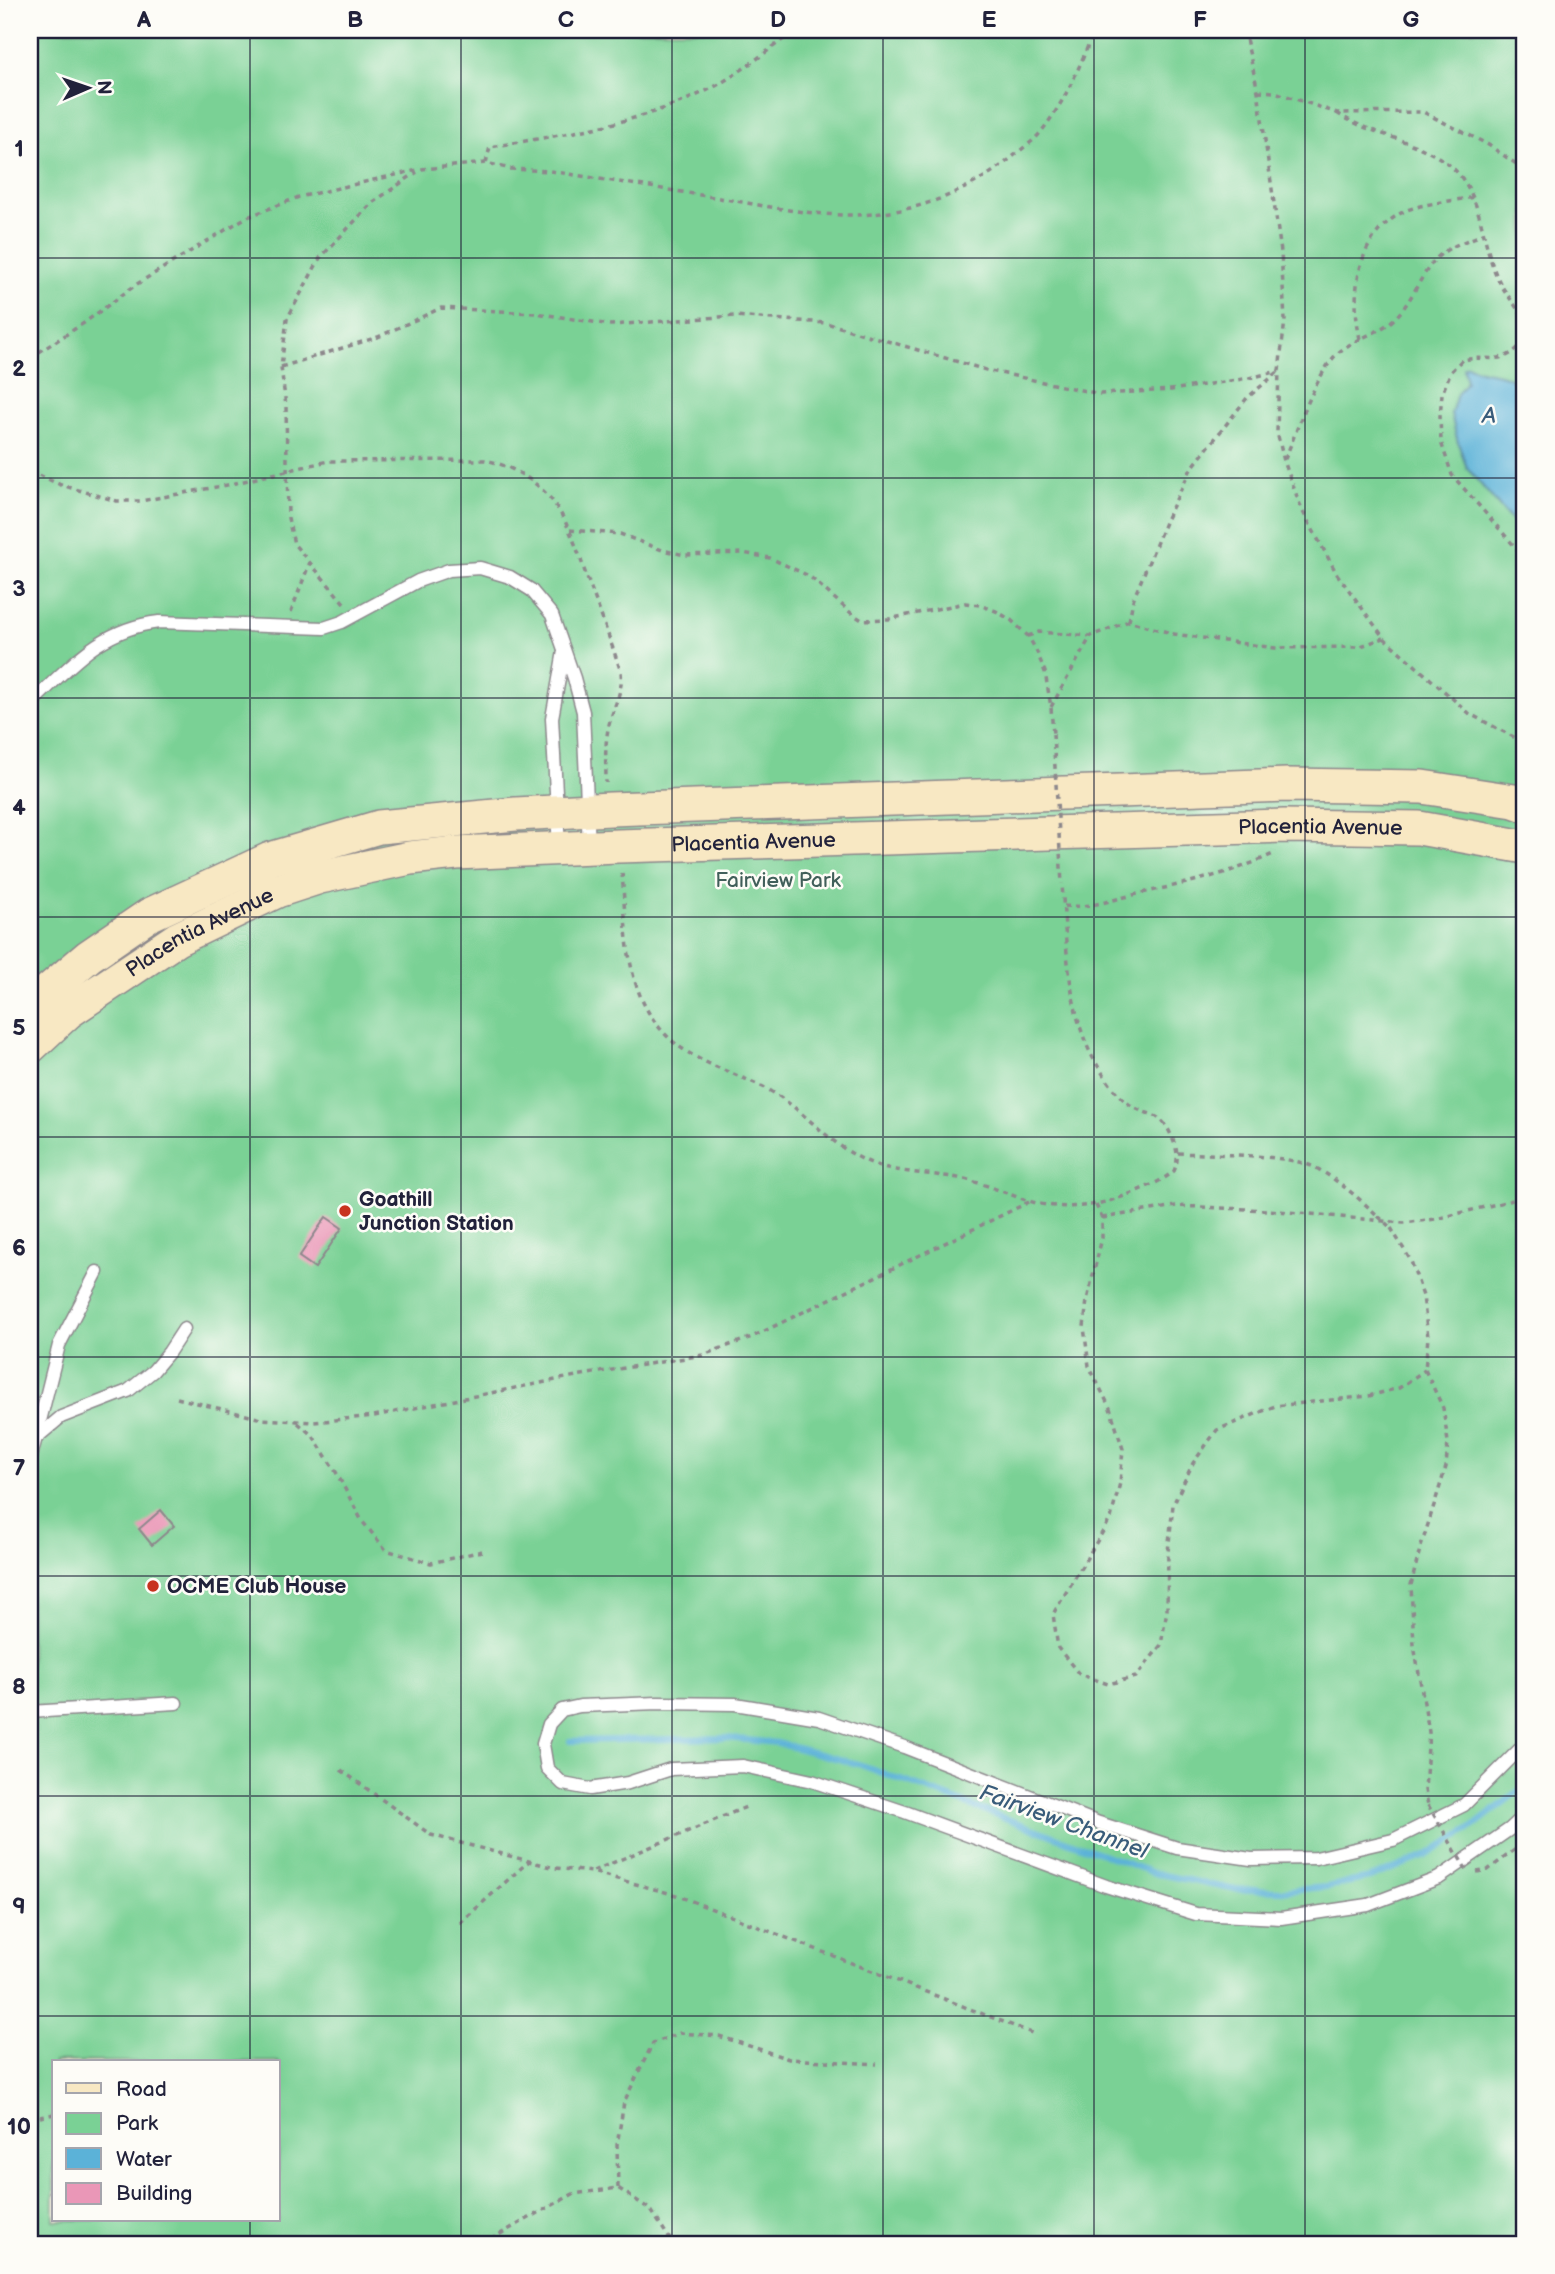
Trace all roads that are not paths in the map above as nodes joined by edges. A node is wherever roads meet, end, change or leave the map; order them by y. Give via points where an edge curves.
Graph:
1 (564, 650) junction
2 (30, 704) edge
3 (584, 802) junction
4 (1525, 805) edge
5 (1525, 847) edge
6 (574, 848) junction
7 (30, 1006) edge
8 (30, 1046) edge
9 (97, 1272) dead end
10 (184, 1329) dead end
11 (35, 1438) junction
12 (30, 1461) edge
13 (176, 1703) dead end
14 (30, 1712) edge
15 (1525, 1744) edge
16 (1525, 1815) edge

1 - 2 lane via 552,614 531,590 510,577 480,568 449,570 324,628 136,625 101,641
1 - 3 lane via 583,712
1 - 3 lane via 552,718
3 - 4 main road, Placentia Avenue via 1287,785 1422,787
3 - 6 lane
3 - 6 lane
3 - 7 main road, Placentia Avenue via 379,827 270,859 149,915 89,956
5 - 6 main road, Placentia Avenue via 1419,828 1284,826
6 - 8 main road, Placentia Avenue via 410,858 277,891 177,939 68,1012
9 - 11 lane via 58,1345
10 - 11 lane via 153,1371 128,1391 61,1417
11 - 12 lane
13 - 14 lane
15 - 16 lane via 1464,1805 1393,1840 1316,1857 1251,1859 1177,1849 818,1718 747,1706 580,1706 562,1710 549,1724 543,1744 547,1768 563,1784 590,1789 671,1769 743,1766 812,1781 1196,1914 1281,1918 1368,1905 1439,1878

